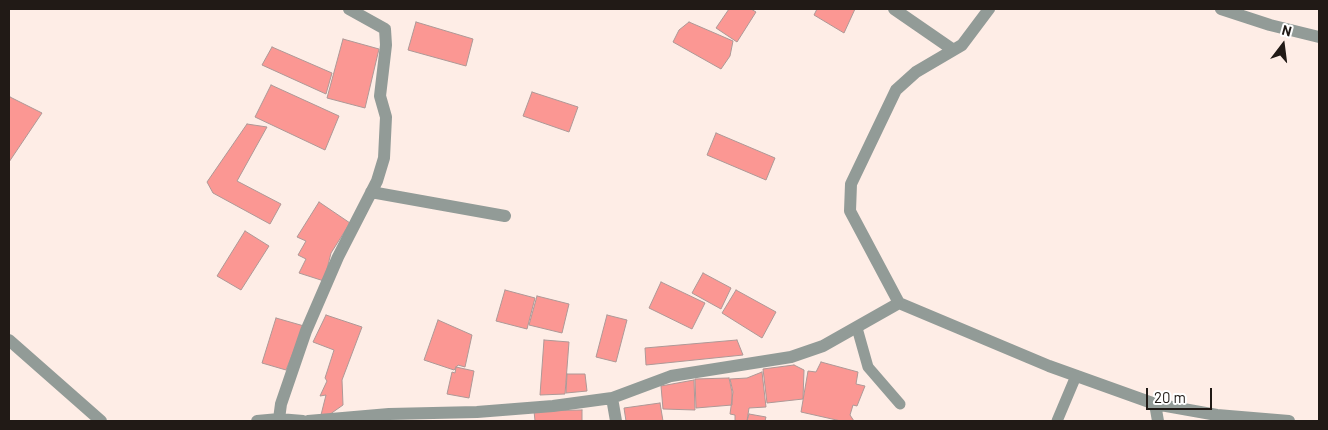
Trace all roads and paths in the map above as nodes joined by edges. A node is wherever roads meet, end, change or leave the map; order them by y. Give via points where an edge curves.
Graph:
1 (349, 9) edge
2 (894, 9) edge
3 (989, 9) edge
4 (1220, 9) edge
5 (1319, 37) edge
6 (952, 49) junction
7 (371, 192) junction
8 (505, 216) dead end
9 (898, 303) junction
10 (857, 328) junction
11 (9, 340) edge
12 (1076, 376) junction
13 (612, 398) junction
14 (900, 404) dead end
15 (1155, 404) junction
16 (279, 419) junction
17 (101, 421) edge
18 (257, 421) edge
19 (303, 421) edge
20 (308, 421) edge
21 (616, 421) edge
22 (1057, 421) edge
23 (1158, 421) edge
24 (1289, 421) edge

1 - 7 street via 385,29 380,96 386,117 384,158
2 - 6 street
3 - 6 street via 962,45
4 - 5 street
6 - 9 street via 916,72 896,90 851,184 850,211
7 - 8 street
7 - 16 street via 306,331
9 - 10 street
9 - 12 street
10 - 13 street via 823,346 791,357 671,376
10 - 14 lane via 868,367
11 - 17 street
12 - 15 street
12 - 22 lane
13 - 20 street via 534,407
13 - 21 street
15 - 23 street
15 - 24 street via 1217,415
16 - 18 street
16 - 19 street

